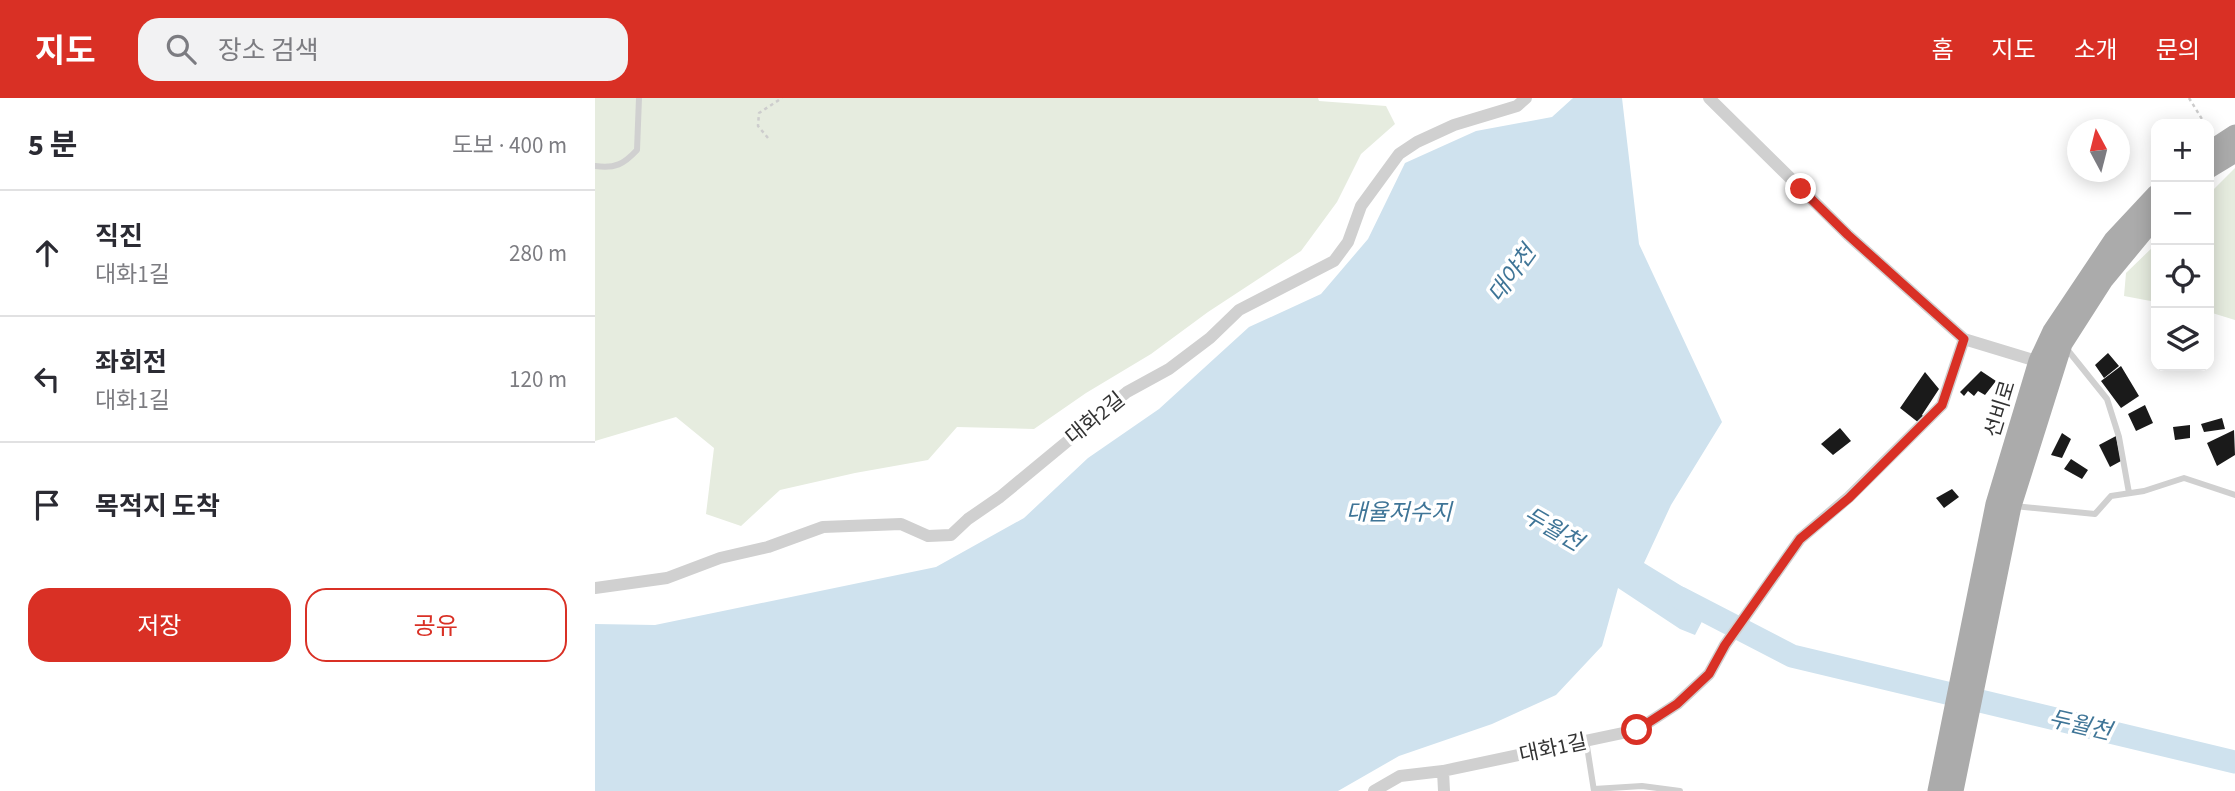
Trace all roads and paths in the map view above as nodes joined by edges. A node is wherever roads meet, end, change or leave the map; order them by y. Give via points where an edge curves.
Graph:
1 (639, 98) edge
2 (782, 98) edge
3 (1526, 98) edge
4 (1709, 98) edge
5 (2189, 98) edge
6 (2202, 119) edge
7 (2235, 134) edge
8 (768, 138) dead end
9 (2214, 148) edge
10 (2235, 153) edge
11 (595, 166) edge
12 (2214, 166) edge
13 (2151, 199) edge
14 (2151, 223) edge
15 (1964, 339) junction
16 (2063, 344) junction
17 (2047, 364) junction
18 (2129, 494) junction
19 (2235, 495) edge
20 (2012, 506) junction
21 (595, 587) edge
22 (1968, 673) junction
23 (1957, 728) junction
24 (1586, 740) junction
25 (1443, 771) junction
26 (1594, 790) edge
27 (1374, 791) edge
28 (1444, 791) edge
29 (1680, 791) edge
30 (1937, 791) edge
31 (1954, 791) edge

1 - 11 lane via 638,150 624,163
2 - 8 path via 759,113 758,126
3 - 21 street, 대화2길 via 1517,106 1454,125 1399,154 1361,206 1348,242 1334,261 1239,310 1169,369 1127,391 951,536 928,536 901,524 823,527 667,578
4 - 15 street via 1848,235
5 - 6 path
7 - 9 main road
10 - 12 main road
13 - 17 main road, 선비로 via 2113,240 2052,331
14 - 16 main road, 선비로 via 2104,280
15 - 17 street
15 - 24 street, 대화1길 via 1942,405 1849,498 1800,539 1709,674 1677,704 1637,730
16 - 17 main road, 선비로
16 - 18 lane via 2107,399
17 - 20 main road, 선비로
17 - 22 main road, 선비로 via 1995,504
18 - 19 lane via 2184,478
18 - 20 lane via 2111,496 2095,514
20 - 22 main road, 선비로
22 - 23 main road
23 - 30 main road
23 - 31 main road
24 - 25 street, 대화1길
24 - 26 lane
25 - 27 street, 대화1길 via 1400,776
25 - 28 street
26 - 29 lane via 1642,786

